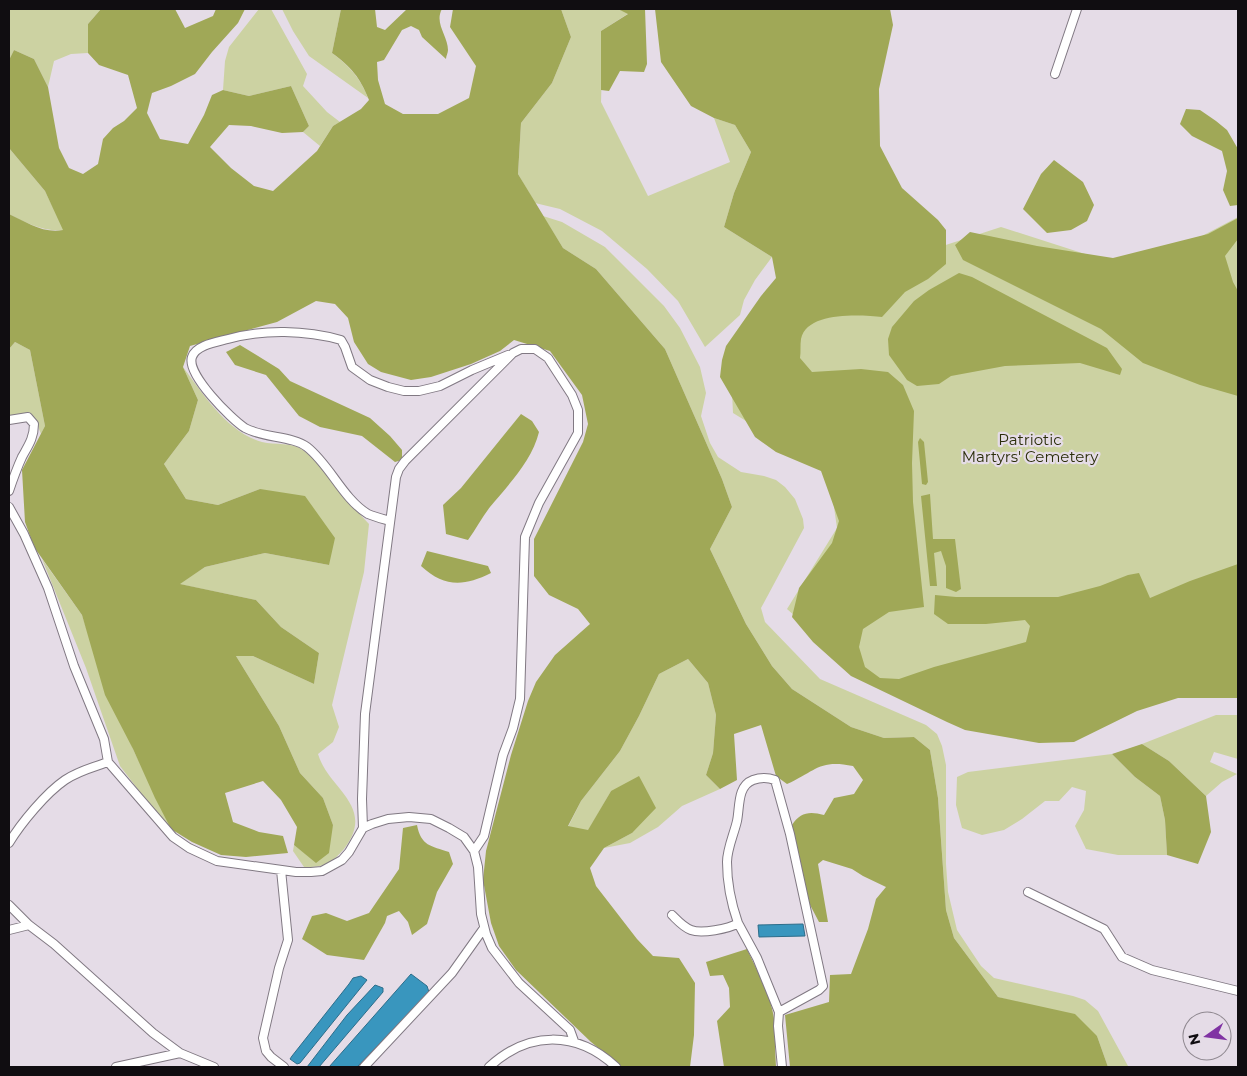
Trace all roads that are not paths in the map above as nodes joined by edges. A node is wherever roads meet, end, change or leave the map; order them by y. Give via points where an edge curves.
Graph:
1 (1077, 9) edge
2 (1055, 74) dead end
3 (513, 353) junction
4 (9, 420) edge
5 (9, 490) edge
6 (9, 507) edge
7 (390, 521) junction
8 (108, 762) junction
9 (363, 828) junction
10 (9, 843) edge
11 (474, 852) junction
12 (281, 870) junction
13 (1028, 892) dead end
14 (9, 905) edge
15 (672, 915) dead end
16 (738, 923) junction
17 (29, 925) junction
18 (484, 928) junction
19 (9, 930) edge
20 (1238, 990) edge
21 (780, 1012) junction
22 (574, 1042) junction
23 (180, 1053) junction
24 (116, 1067) edge
25 (214, 1067) edge
26 (284, 1067) edge
27 (364, 1067) edge
28 (489, 1067) edge
29 (616, 1067) edge
30 (782, 1067) edge

1 - 2 street
3 - 7 street via 399,469
3 - 7 street via 440,386 419,391 404,391 370,380 352,367 341,340 324,335 275,332 236,337 209,344 192,356 191,363 198,378 237,421 255,432 304,444 358,506 369,514
3 - 11 street via 521,349 535,349 548,358 572,394 578,410 578,433 539,503 525,537 520,700 484,836
4 - 5 street via 28,417 34,424 30,444
6 - 8 street via 48,588 74,666 104,739
7 - 9 street via 365,714
8 - 10 street via 64,780 18,828
8 - 12 street via 173,837 189,848 217,860
9 - 11 street via 388,819 431,819 464,837
9 - 12 street via 349,852 332,866 311,872
11 - 18 street
12 - 26 street via 288,940 263,1038 270,1057
13 - 20 street via 1104,929 1122,958 1152,970
14 - 17 street
15 - 16 street via 693,931 724,929
16 - 21 street
16 - 21 street via 730,893 727,860 741,791 747,782 767,777 775,780 785,816 823,986
17 - 19 street
17 - 23 street
18 - 22 street via 492,948 519,983 570,1030
18 - 27 street via 447,980
21 - 30 street via 778,1026
22 - 28 street via 541,1041 522,1045
22 - 29 street
23 - 24 street
23 - 25 street

